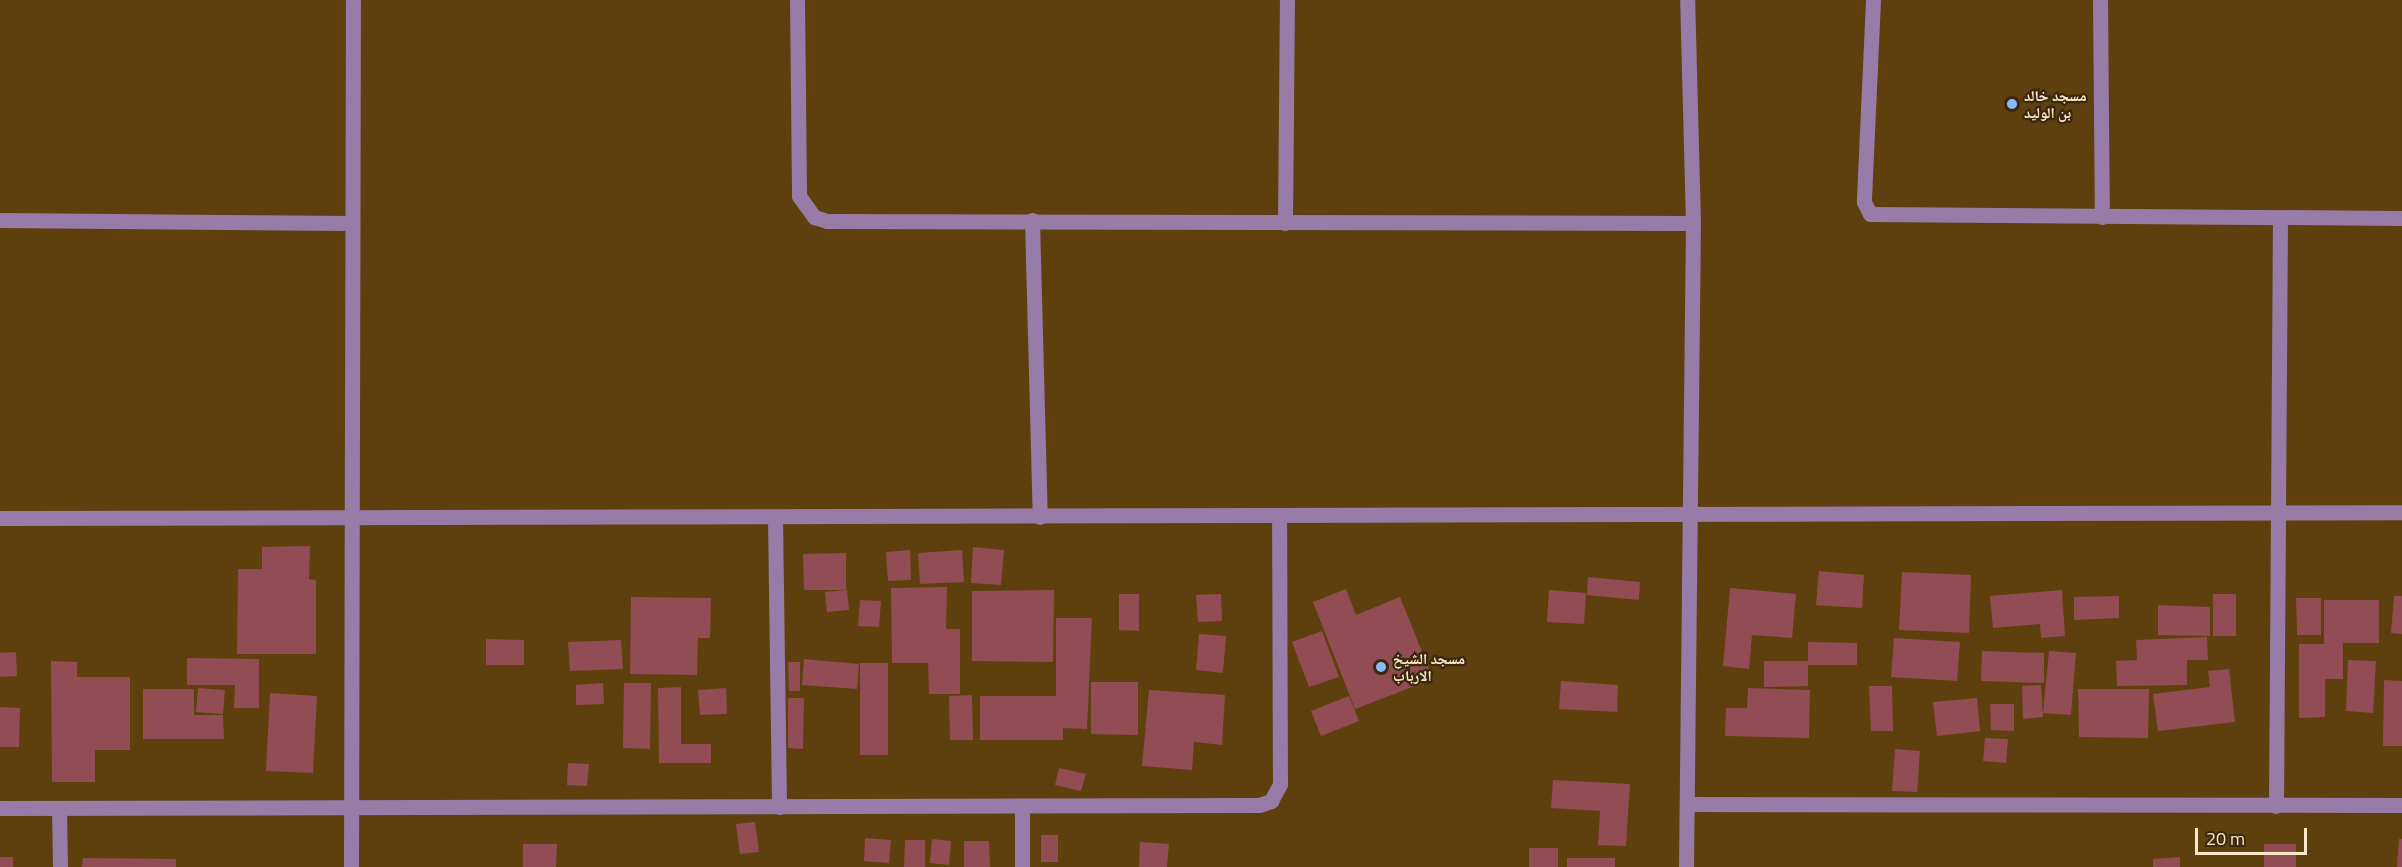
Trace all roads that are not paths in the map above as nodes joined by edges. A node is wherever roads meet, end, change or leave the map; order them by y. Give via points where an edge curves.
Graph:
1 (353, 0) edge
2 (798, 0) edge
3 (1287, 0) edge
4 (1687, 0) edge
5 (1873, 0) edge
6 (2100, 0) edge
7 (2102, 217) junction
8 (2280, 217) junction
9 (2402, 218) edge
10 (0, 220) edge
11 (1032, 220) junction
12 (352, 223) junction
13 (1285, 223) junction
14 (1693, 223) junction
15 (2278, 510) junction
16 (1687, 511) junction
17 (2402, 512) edge
18 (775, 517) junction
19 (1040, 517) junction
20 (0, 518) edge
21 (352, 518) junction
22 (1279, 519) junction
23 (1687, 804) junction
24 (2402, 805) edge
25 (2276, 806) junction
26 (351, 807) junction
27 (779, 807) junction
28 (0, 808) edge
29 (59, 808) junction
30 (1022, 808) junction
31 (60, 867) edge
32 (351, 867) edge
33 (1022, 867) edge
34 (1686, 867) edge

1 - 12 street
2 - 11 street via 803,207 827,221
3 - 13 street
4 - 14 street
5 - 7 street via 1864,202 1870,214
6 - 7 street
7 - 8 street
8 - 9 street
8 - 15 street
10 - 12 street
11 - 13 street
11 - 19 street
12 - 21 street
13 - 14 street
14 - 16 street
15 - 16 street
15 - 17 street
15 - 25 street
16 - 22 street
16 - 23 street
18 - 19 street
18 - 21 street
18 - 27 street
19 - 22 street
20 - 21 street
21 - 26 street
22 - 30 street via 1280,774 1271,801
23 - 25 street
23 - 34 street
24 - 25 street
26 - 27 street
26 - 29 street
26 - 32 street
27 - 30 street
28 - 29 street
29 - 31 street
30 - 33 street

